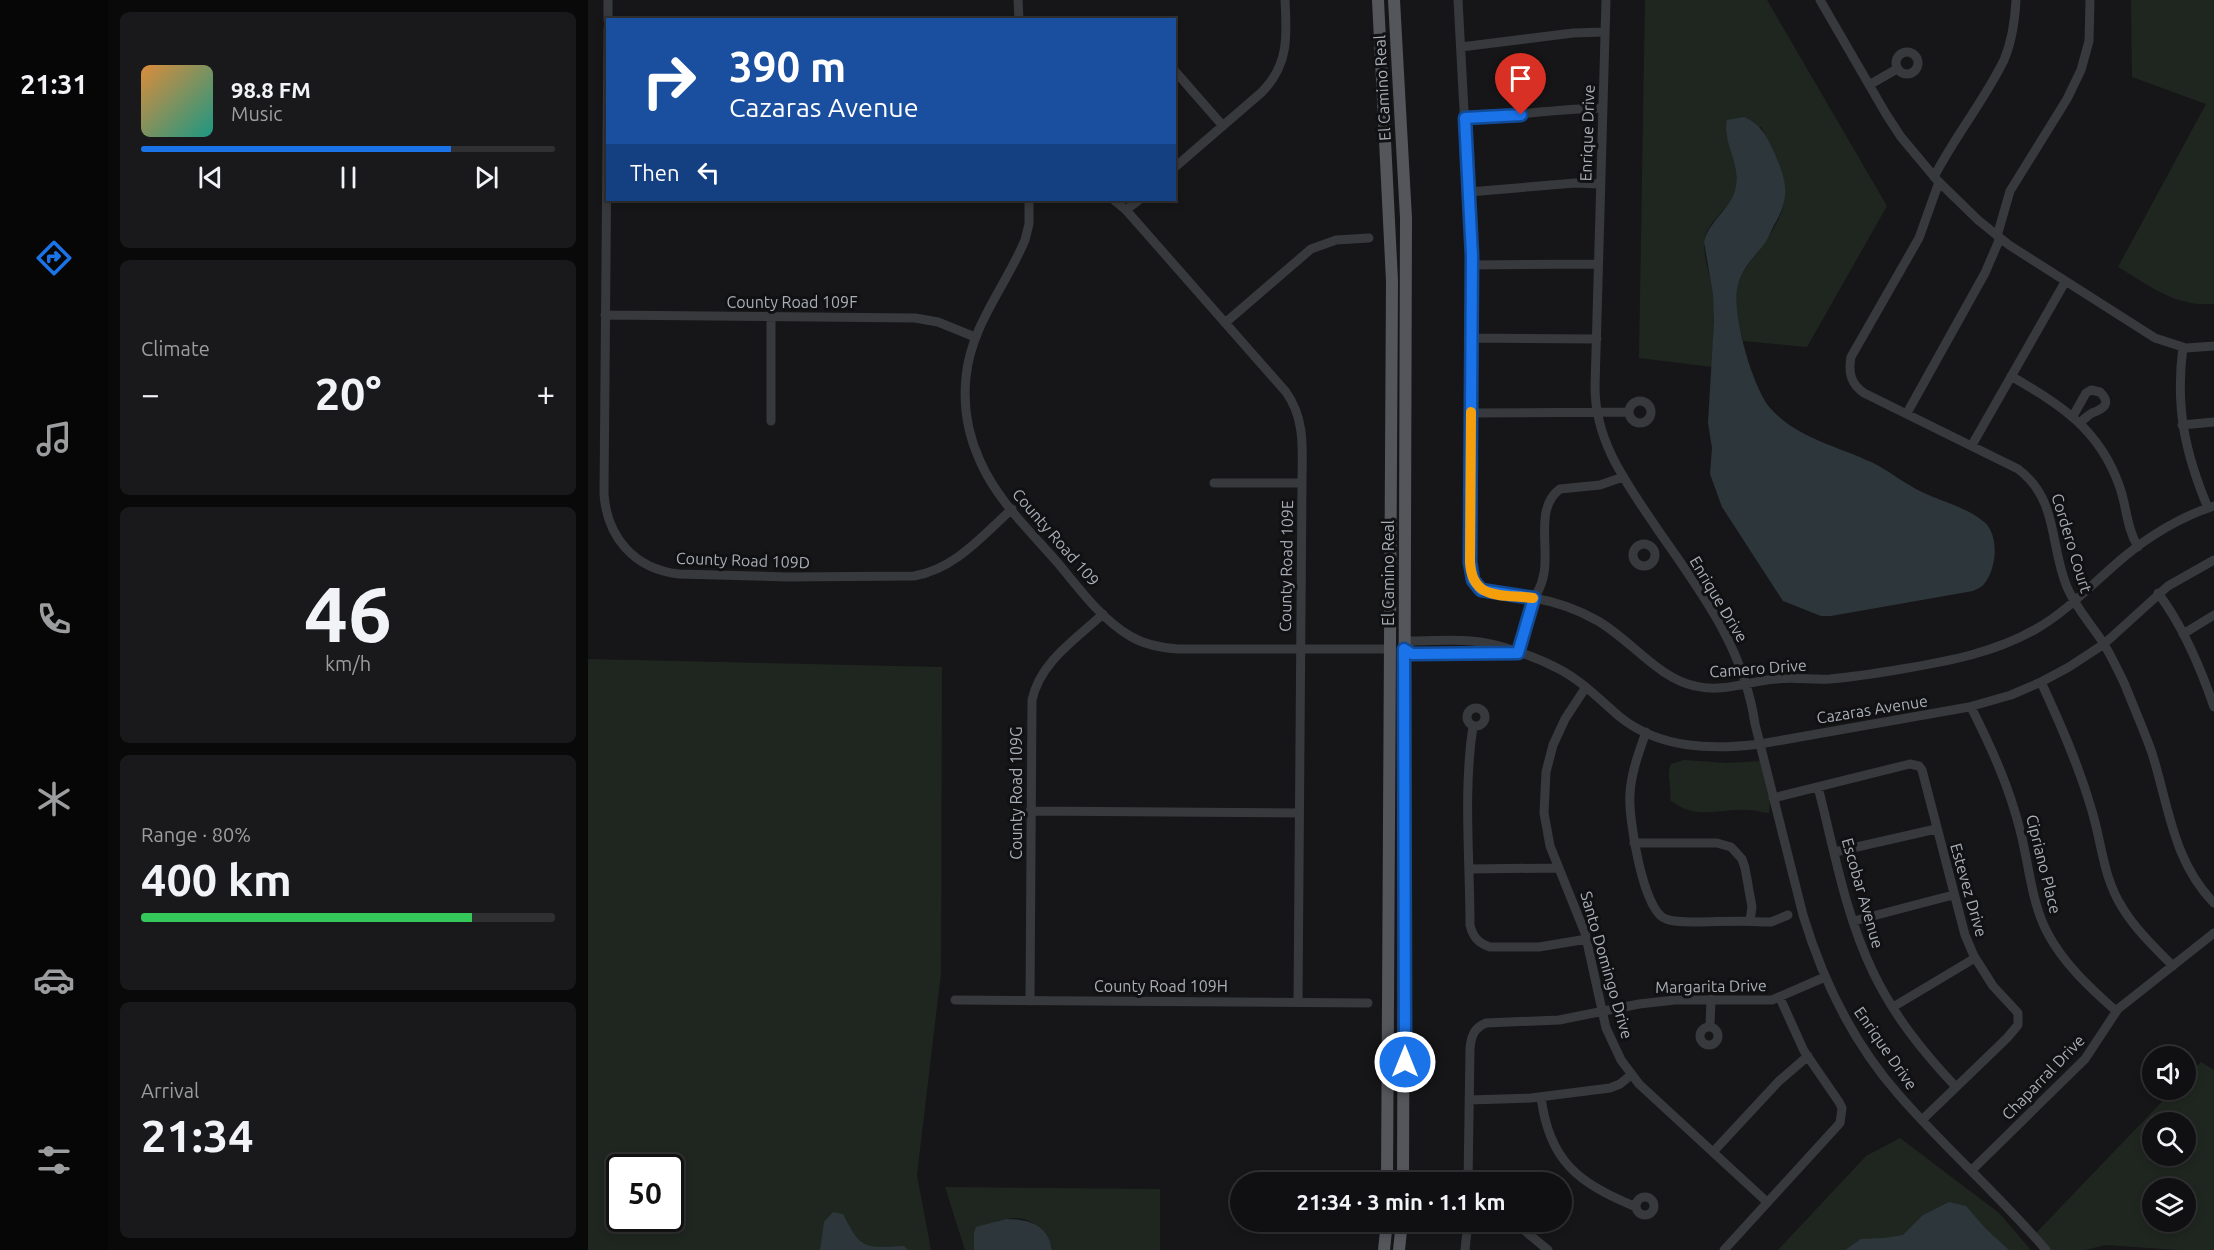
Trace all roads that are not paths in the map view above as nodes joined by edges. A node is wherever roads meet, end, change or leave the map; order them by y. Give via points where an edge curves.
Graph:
1 (608, 0) edge
2 (1018, 0) edge
3 (1285, 0) edge
4 (1378, 0) edge
5 (1394, 0) edge
6 (1458, 0) edge
7 (1606, 0) edge
8 (1820, 0) edge
9 (2016, 0) edge
10 (2090, 0) edge
11 (608, 18) edge
12 (1019, 18) edge
13 (1605, 32) junction
14 (1461, 47) junction
15 (1897, 69) dead end
16 (1176, 72) edge
17 (1869, 85) junction
18 (1602, 108) junction
19 (1465, 118) junction
20 (1223, 126) junction
21 (1176, 166) edge
22 (1936, 180) junction
23 (1600, 184) junction
24 (1469, 192) junction
25 (606, 201) edge
26 (1029, 201) edge
27 (1115, 201) edge
28 (1137, 201) edge
29 (1126, 210) junction
30 (1999, 237) junction
31 (1369, 238) dead end
32 (1599, 264) junction
33 (1471, 265) junction
34 (2065, 282) junction
35 (605, 315) junction
36 (771, 317) junction
37 (1225, 323) junction
38 (975, 337) junction
39 (1471, 338) junction
40 (1597, 339) junction
41 (2214, 346) edge
42 (2183, 347) junction
43 (2011, 376) junction
44 (1597, 412) junction
45 (1629, 412) dead end
46 (1906, 412) junction
47 (1471, 413) junction
48 (771, 421) dead end
49 (2214, 422) edge
50 (2181, 424) junction
51 (1972, 445) junction
52 (1623, 477) junction
53 (1214, 483) dead end
54 (1302, 483) junction
55 (2211, 507) edge
56 (1012, 510) junction
57 (1665, 540) junction
58 (2138, 546) junction
59 (1654, 549) dead end
60 (2214, 560) edge
61 (2158, 593) junction
62 (1534, 598) junction
63 (2074, 602) junction
64 (1103, 614) junction
65 (2214, 615) edge
66 (2182, 634) junction
67 (2104, 644) junction
68 (1389, 649) junction
69 (1404, 649) junction
70 (1300, 650) junction
71 (1518, 653) junction
72 (2041, 682) junction
73 (1747, 685) junction
74 (1586, 687) junction
75 (2213, 703) edge
76 (1971, 707) junction
77 (1473, 726) dead end
78 (1646, 732) junction
79 (1760, 744) junction
80 (1818, 787) junction
81 (1773, 798) junction
82 (1030, 811) junction
83 (1299, 813) junction
84 (1936, 829) junction
85 (1634, 843) junction
86 (1835, 852) junction
87 (1470, 868) junction
88 (1558, 868) junction
89 (1953, 895) junction
90 (2214, 903) edge
91 (1788, 915) dead end
92 (1750, 921) junction
93 (1854, 921) junction
94 (2214, 933) edge
95 (1587, 939) junction
96 (1975, 958) junction
97 (2173, 966) junction
98 (1825, 977) junction
99 (1780, 998) junction
100 (1711, 999) junction
101 (955, 1000) dead end
102 (1030, 1000) junction
103 (1298, 1002) junction
104 (1368, 1003) dead end
105 (1893, 1007) junction
106 (2116, 1011) junction
107 (1601, 1012) junction
108 (1710, 1026) dead end
109 (1808, 1056) junction
110 (1631, 1074) junction
111 (1956, 1087) junction
112 (1541, 1097) junction
113 (1469, 1100) junction
114 (1922, 1120) junction
115 (1713, 1152) junction
116 (1972, 1170) junction
117 (1388, 1172) edge
118 (1403, 1172) edge
119 (1468, 1172) edge
120 (1767, 1202) junction
121 (1636, 1207) dead end
122 (1386, 1232) edge
123 (1401, 1232) edge
124 (1466, 1232) edge
125 (1526, 1232) edge
126 (1384, 1250) edge
127 (1399, 1250) edge
128 (1465, 1250) edge
129 (1548, 1250) edge
130 (1724, 1250) edge
131 (2046, 1250) edge

1 - 11 street
2 - 12 street
3 - 20 street via 1286,46 1278,72 1262,92
4 - 68 main road, El Camino Real via 1392,281
5 - 69 main road, El Camino Real via 1406,218
6 - 14 street, Camero Drive
7 - 13 street, Enrique Drive
8 - 17 street
9 - 22 street, Cordero Court via 2003,60 1947,151
10 - 30 street via 2089,41 2081,70 2010,191
13 - 14 street
13 - 18 street, Enrique Drive
14 - 19 street, Camero Drive
15 - 17 street
16 - 20 street
17 - 22 street via 1902,138
18 - 19 street
18 - 23 street, Enrique Drive
19 - 24 street, Camero Drive
20 - 21 street
22 - 30 street
22 - 46 street, Cordero Court via 1919,238 1850,364 1857,388
23 - 24 street
23 - 32 street, Enrique Drive
24 - 33 street, Camero Drive
25 - 35 street, County Road 109D
26 - 38 street, County Road 109 via 1029,224 1022,248
27 - 29 street, County Road 109E
28 - 29 street
29 - 37 street, County Road 109E
30 - 34 street
30 - 46 street via 1985,273
31 - 37 street via 1336,240 1311,249
32 - 33 street
32 - 40 street, Enrique Drive
33 - 39 street, Camero Drive
34 - 42 street via 2140,330
34 - 43 street
35 - 36 street, County Road 109F
35 - 56 street, County Road 109D via 606,511 618,540 647,565 691,575 914,576 949,564
36 - 38 street, County Road 109F via 915,318 938,322
36 - 48 street
37 - 54 street, County Road 109E via 1295,407 1301,426
38 - 56 street, County Road 109 via 965,378 969,428 986,473
39 - 40 street
39 - 47 street, Camero Drive
40 - 44 street, Enrique Drive
41 - 42 street
42 - 50 street
43 - 51 street
43 - 58 street via 2077,419 2099,445 2115,474 2130,533
44 - 45 street
44 - 47 street
44 - 52 street, Enrique Drive via 1606,445
46 - 51 street, Cordero Court
47 - 62 street, Camero Drive via 1473,580 1486,592
49 - 50 street
50 - 55 street via 2193,470
51 - 63 street, Cordero Court via 2018,469 2041,492 2050,514 2056,555
52 - 57 street, Enrique Drive
52 - 62 street via 1600,485 1565,487 1554,493 1545,513 1545,570 1541,590
53 - 54 street
54 - 70 street, County Road 109E
55 - 58 street, Camero Drive
56 - 64 street, County Road 109
57 - 59 street
57 - 73 street, Enrique Drive via 1719,622
58 - 63 street, Camero Drive
60 - 61 street, Cazaras Avenue
61 - 66 street
61 - 67 street, Cazaras Avenue
62 - 71 street
62 - 73 street, Camero Drive via 1565,606 1597,621 1627,640 1654,666 1683,683 1717,689
63 - 67 street, Cordero Court
63 - 73 street, Camero Drive via 2036,629 1979,653 1854,676 1775,679
64 - 70 street, County Road 109 via 1130,636 1160,647
64 - 82 street, County Road 109G via 1052,661 1037,684 1032,707
65 - 66 street
66 - 75 street
67 - 72 street, Cazaras Avenue
67 - 90 street, Cordero Court via 2152,752 2177,846 2192,875
68 - 69 main road
68 - 70 street, County Road 109
68 - 117 main road, El Camino Real
69 - 71 street, Cazaras Avenue via 1412,654
69 - 71 street, Cazaras Avenue via 1412,641 1471,641
69 - 118 main road, El Camino Real
70 - 83 street, County Road 109E
71 - 74 street, Cazaras Avenue via 1560,669
72 - 76 street, Cazaras Avenue
72 - 97 street via 2084,782 2114,892 2132,921
73 - 79 street, Enrique Drive
74 - 78 street, Cazaras Avenue via 1623,719
74 - 88 street, Santo Domingo Drive via 1559,732 1546,772 1544,813
76 - 79 street, Cazaras Avenue
76 - 106 street, Cipriano Place via 2010,793 2035,901 2047,932 2069,964
77 - 87 street via 1469,754
78 - 79 street, Cazaras Avenue via 1688,746 1726,748
78 - 85 street via 1630,789
79 - 81 street, Enrique Drive
80 - 81 street, Estevez Drive
80 - 84 street, Estevez Drive via 1915,765 1925,776
80 - 86 street, Escobar Avenue
81 - 98 street, Enrique Drive via 1803,915
82 - 83 street
82 - 102 street, County Road 109G
83 - 103 street, County Road 109E
84 - 86 street
84 - 89 street, Estevez Drive
85 - 92 street via 1650,899 1659,915 1680,921
85 - 92 street via 1717,843 1731,847 1742,859 1752,907
86 - 93 street, Escobar Avenue
87 - 88 street
87 - 95 street via 1470,925 1474,938 1484,945 1539,947
88 - 95 street, Santo Domingo Drive
89 - 93 street
89 - 96 street, Estevez Drive
91 - 92 street via 1771,922
93 - 105 street, Escobar Avenue via 1873,972
94 - 97 street, Chaparral Drive
95 - 107 street, Santo Domingo Drive
96 - 105 street
96 - 111 street, Estevez Drive via 1993,986 2018,1013 2019,1021 2016,1029
97 - 106 street, Chaparral Drive
98 - 99 street, Margarita Drive
98 - 114 street, Enrique Drive via 1864,1049
99 - 100 street, Margarita Drive via 1761,1002
99 - 109 street, Margarita Drive
100 - 107 street, Margarita Drive via 1656,1002
100 - 108 street
101 - 102 street, County Road 109H
102 - 103 street, County Road 109H
103 - 104 street, County Road 109H
105 - 111 street, Escobar Avenue via 1920,1047
106 - 116 street, Chaparral Drive via 2085,1059
107 - 110 street, Santo Domingo Drive via 1612,1043
107 - 113 street, Margarita Drive via 1559,1020 1493,1022 1480,1026 1470,1041
109 - 115 street via 1779,1081
109 - 120 street, Margarita Drive via 1842,1108 1840,1123
110 - 112 street via 1616,1086
110 - 115 street, Santo Domingo Drive
111 - 114 street, Estevez Drive
112 - 113 street
112 - 121 street via 1546,1127 1566,1164 1592,1185
113 - 119 street, Margarita Drive
114 - 116 street, Enrique Drive
115 - 120 street, Santo Domingo Drive
116 - 131 street, Enrique Drive
120 - 130 street, Margarita Drive
122 - 126 main road
123 - 127 main road
124 - 128 street
125 - 129 street

